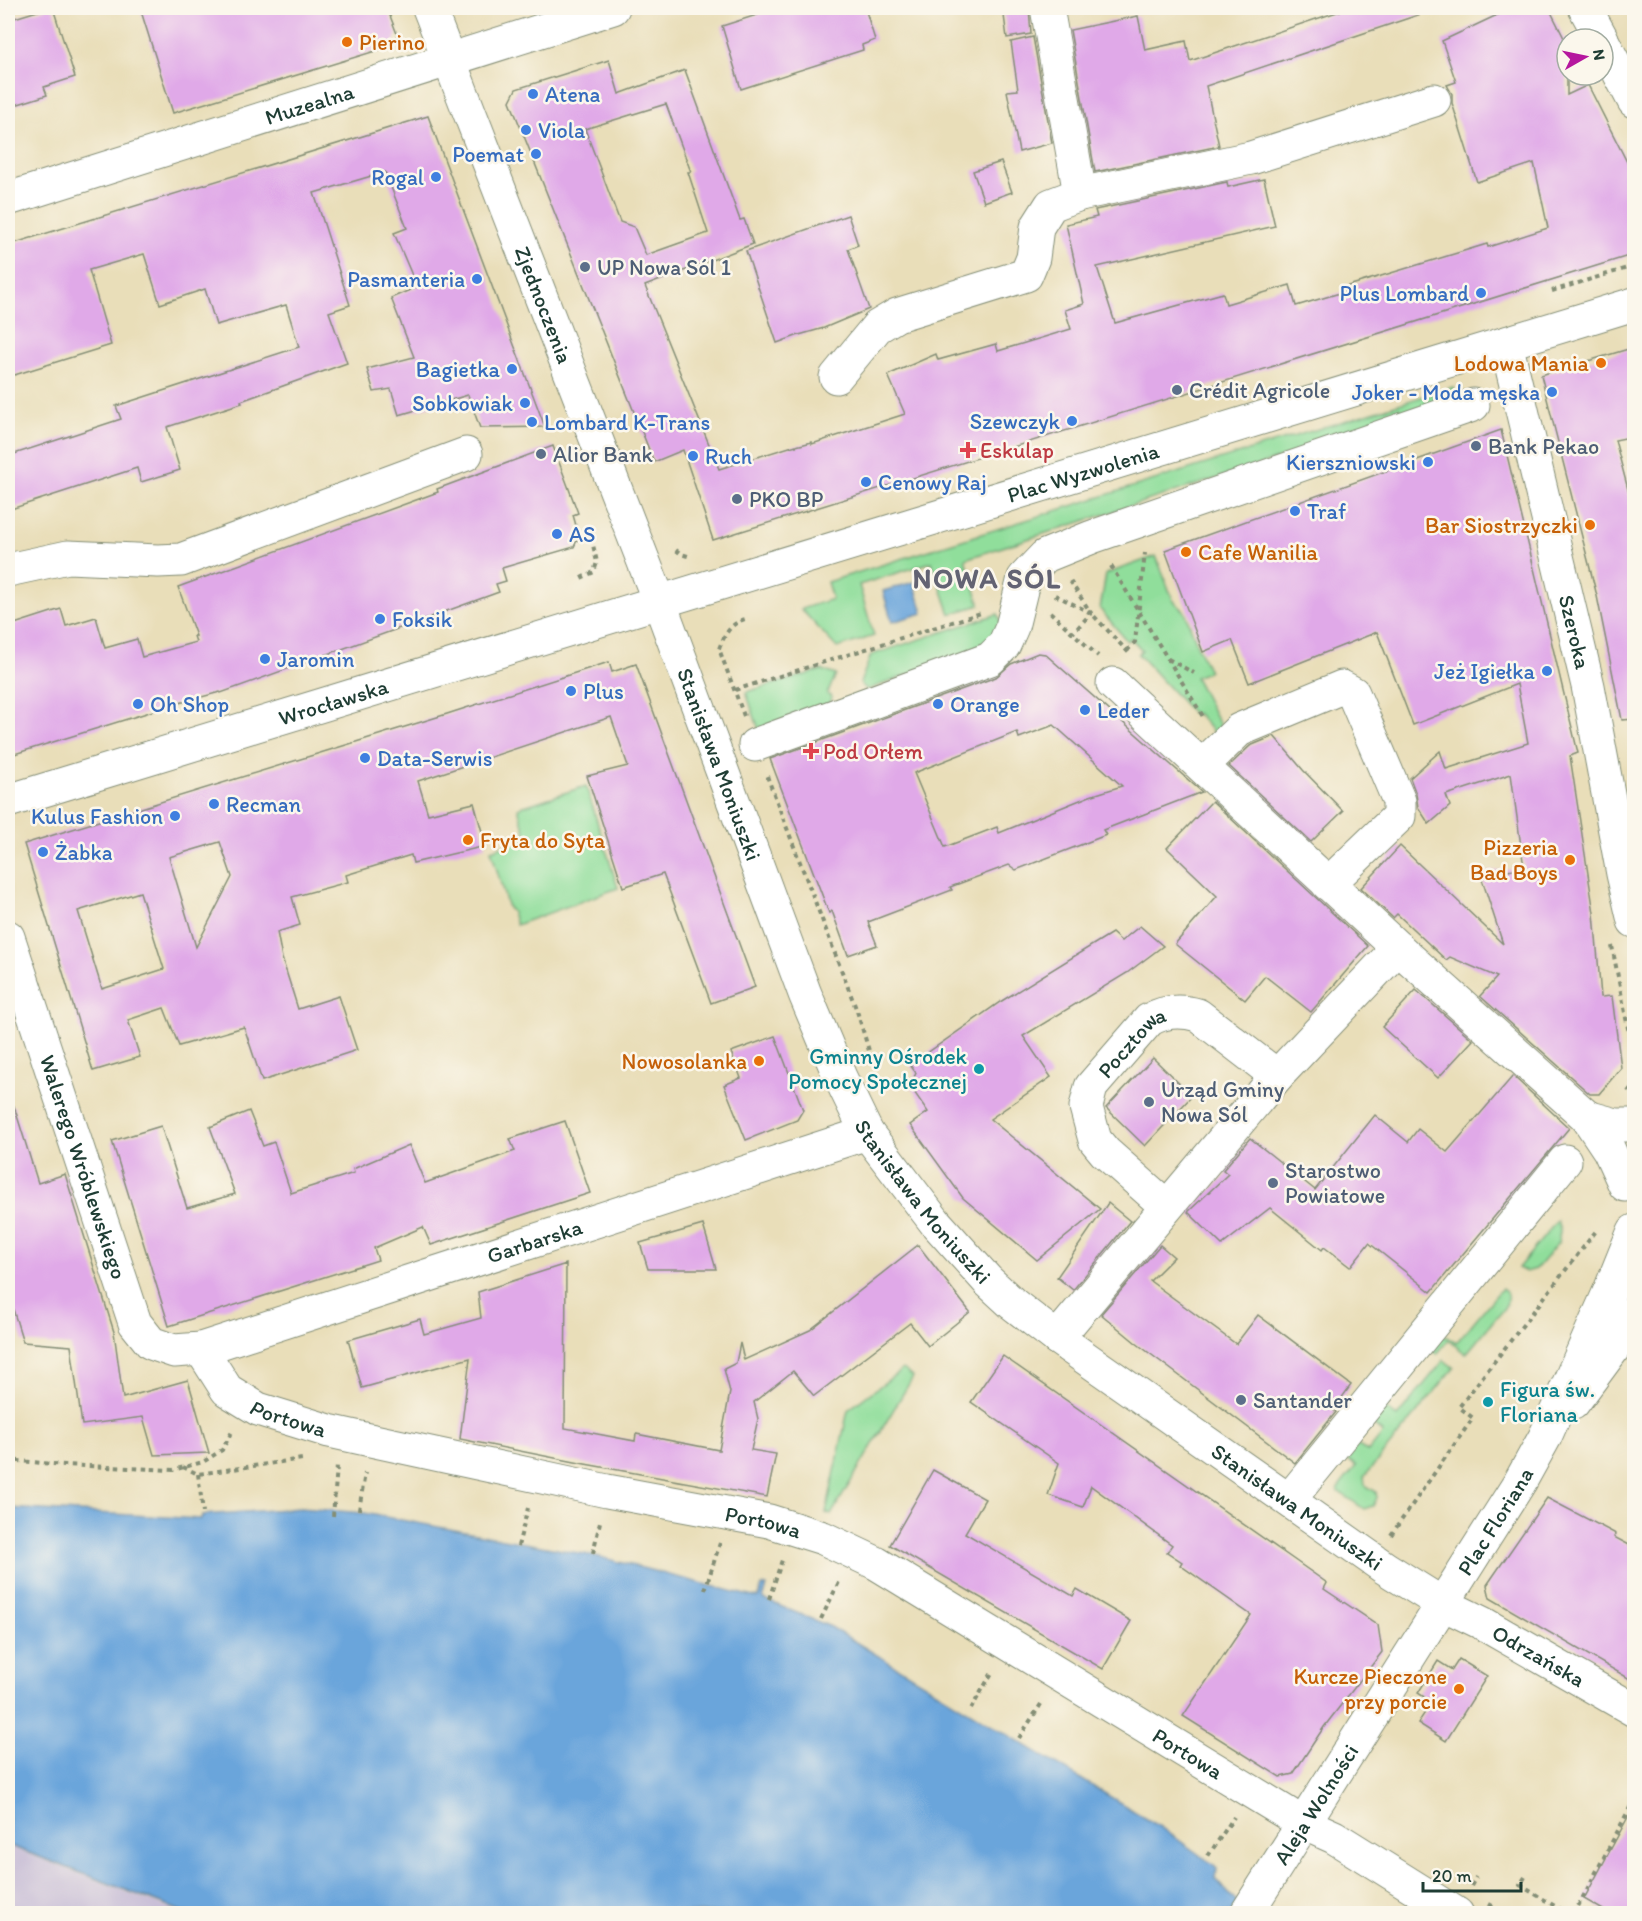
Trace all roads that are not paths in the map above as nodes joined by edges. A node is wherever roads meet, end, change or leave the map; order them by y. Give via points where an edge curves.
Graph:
1 (429, 8) edge
2 (613, 8) edge
3 (1047, 8) edge
4 (1585, 8) edge
5 (1595, 27) edge
6 (450, 59) junction
7 (1615, 64) edge
8 (1434, 100) dead end
9 (1635, 101) edge
10 (1080, 194) junction
11 (8, 200) edge
12 (1635, 304) edge
13 (1506, 343) junction
14 (836, 377) dead end
15 (1473, 405) dead end
16 (466, 454) dead end
17 (8, 570) edge
18 (659, 601) junction
19 (1113, 684) dead end
20 (755, 745) road end
21 (1202, 766) junction
22 (8, 801) edge
23 (1328, 884) junction
24 (1635, 921) edge
25 (8, 937) edge
26 (1398, 948) junction
27 (1276, 1076) junction
28 (1587, 1117) junction
29 (1635, 1125) edge
30 (867, 1133) junction
31 (1635, 1144) edge
32 (1565, 1161) dead end
33 (1630, 1196) edge
34 (1166, 1206) junction
35 (1635, 1231) edge
36 (1635, 1312) edge
37 (1057, 1338) junction
38 (201, 1349) junction
39 (1545, 1437) junction
40 (1289, 1500) junction
41 (1441, 1603) junction
42 (1635, 1710) edge
43 (1248, 1909) edge
44 (1457, 1914) edge

1 - 6 street, Zjednoczenia
2 - 6 street, Muzealna
3 - 10 street
4 - 5 street
6 - 11 street, Muzealna
6 - 18 street, Zjednoczenia
7 - 9 street
8 - 10 street via 1251,158
10 - 14 street via 1051,206 1046,213 1037,227 1033,258 1026,275 897,315 877,327
12 - 13 street, Plac Wyzwolenia
13 - 18 street, Plac Wyzwolenia
13 - 24 street, Szeroka via 1588,686
15 - 20 street via 1045,556 1024,578 1012,627 1004,645 990,659
16 - 17 street via 181,560 68,557
18 - 22 street, Wrocławska
18 - 30 street, Stanisława Moniuszki via 806,994
19 - 21 street
21 - 23 street
21 - 23 street via 1239,730 1342,687 1353,693 1399,801 1399,816
23 - 26 street
25 - 38 street, Walerego Wróblewskiego via 135,1323 151,1343 174,1351
26 - 27 street
26 - 28 street
27 - 34 street
27 - 34 street, Pocztowa via 1198,1015 1184,1011 1149,1020 1091,1087 1086,1107 1095,1140
28 - 29 street via 1616,1125
28 - 33 street via 1609,1150
30 - 37 street, Stanisława Moniuszki via 935,1222 987,1281
30 - 38 street, Garbarska
31 - 33 street via 1624,1167
32 - 40 street
34 - 37 street
35 - 39 street, Plac Floriana
36 - 39 street, Plac Floriana via 1588,1385
37 - 40 street, Stanisława Moniuszki
38 - 44 street, Portowa via 227,1390 258,1410 329,1431 607,1491 769,1521 823,1538 876,1563
39 - 41 street, Plac Floriana
40 - 41 street, Stanisława Moniuszki
41 - 42 street, Odrzańska
41 - 43 street, Aleja Wolności

